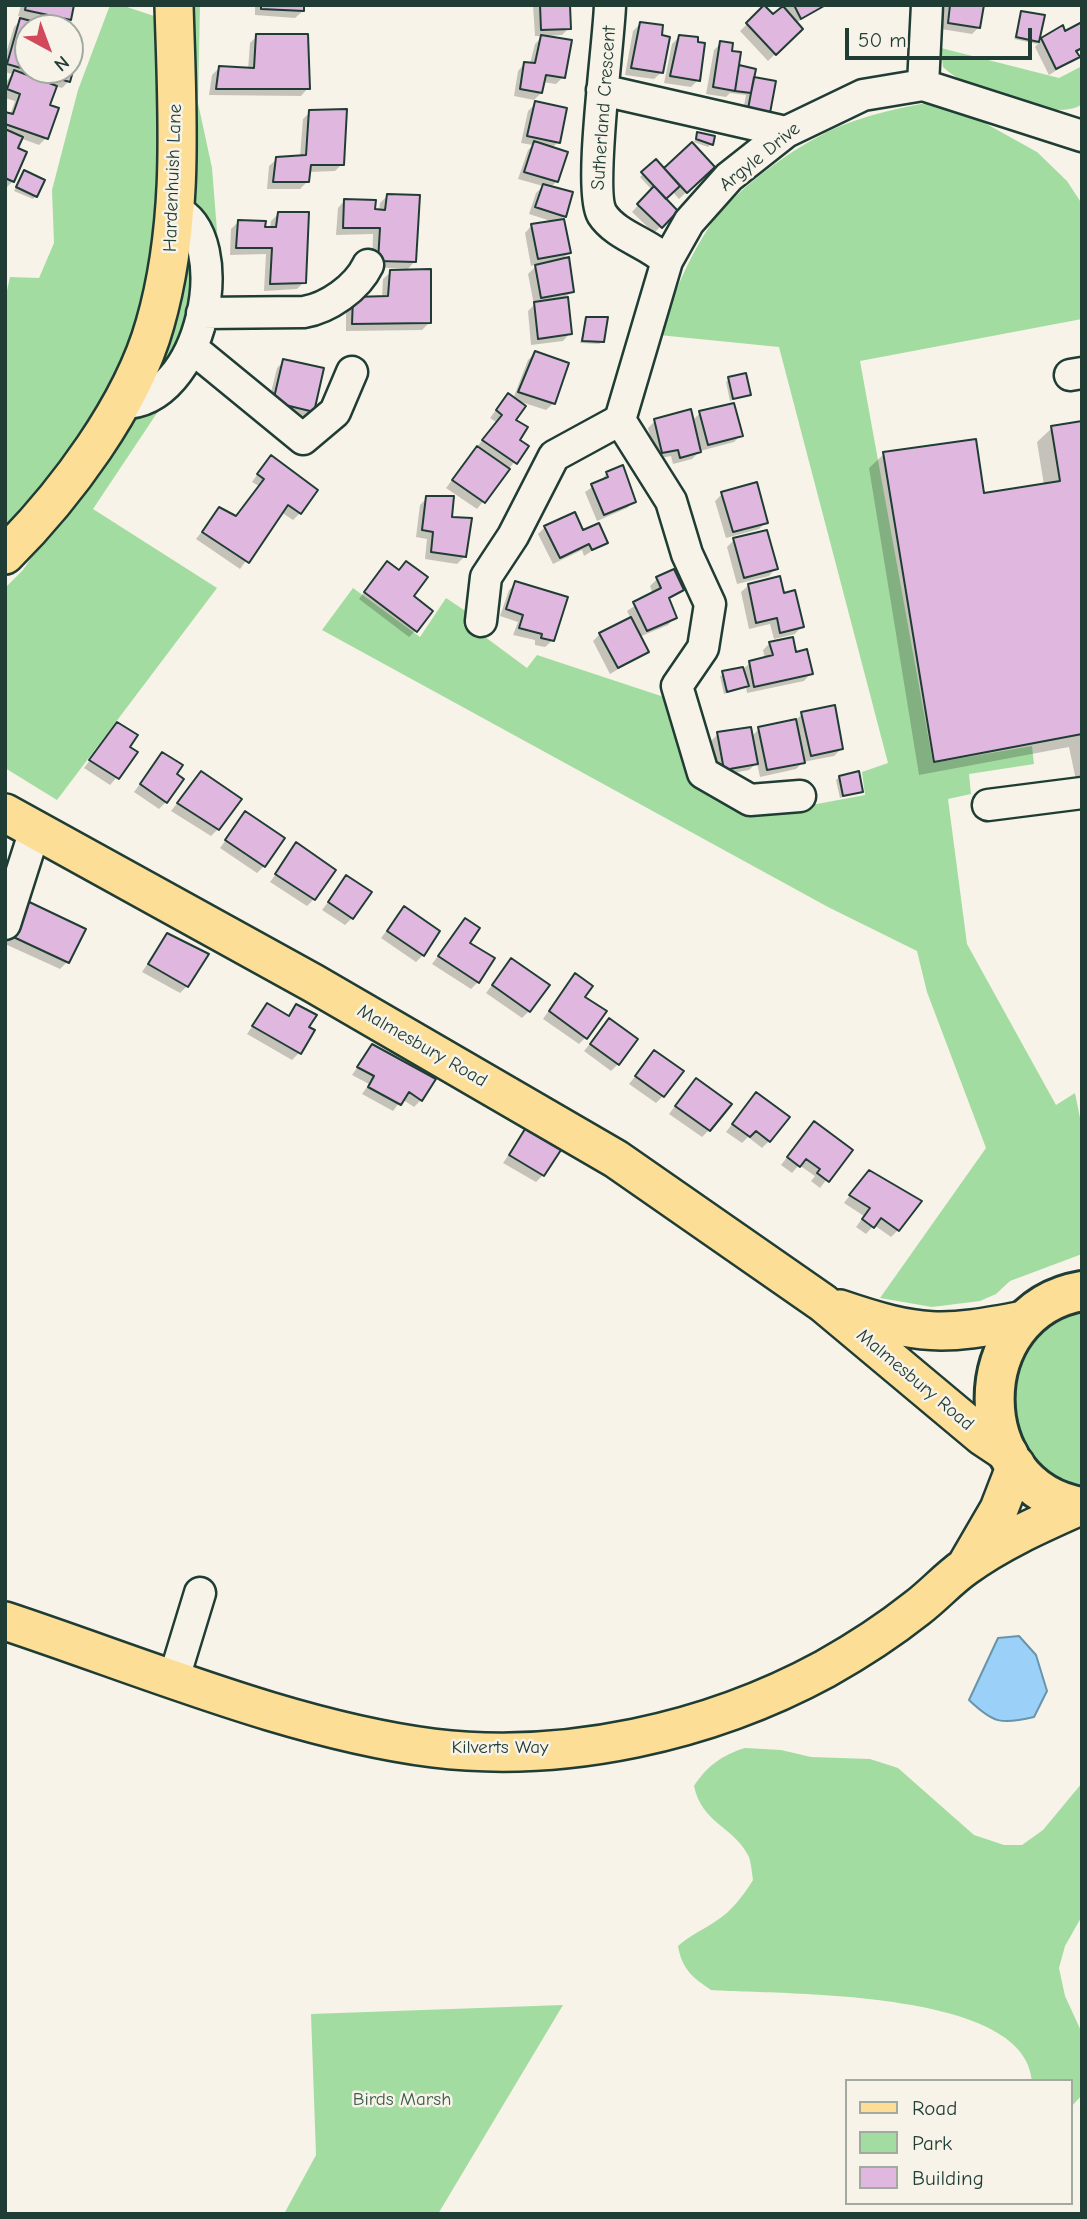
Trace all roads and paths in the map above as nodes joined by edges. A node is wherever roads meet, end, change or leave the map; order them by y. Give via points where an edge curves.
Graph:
1 (174, 5) edge
2 (610, 5) edge
3 (928, 5) edge
4 (923, 85) junction
5 (602, 90) junction
6 (786, 132) junction
7 (1082, 136) edge
8 (175, 210) junction
9 (667, 261) junction
10 (368, 265) dead end
11 (202, 313) junction
12 (192, 348) junction
13 (352, 372) dead end
14 (121, 403) junction
15 (620, 420) junction
16 (5, 555) edge
17 (481, 621) dead end
18 (1082, 793) edge
19 (800, 796) dead end
20 (988, 805) dead end
21 (20, 821) edge
22 (5, 924) edge
23 (1081, 1291) edge
24 (823, 1303) junction
25 (1024, 1320) junction
26 (1012, 1459) junction
27 (1080, 1507) edge
28 (967, 1565) junction
29 (200, 1593) dead end
30 (5, 1621) edge
31 (174, 1678) junction

1 - 8 main road, Hardenhuish Lane
2 - 5 street, Sutherland Crescent
3 - 4 street
4 - 6 street, Argyle Drive via 863,95
4 - 7 street, Argyle Drive
5 - 6 street
5 - 9 street, Sutherland Crescent via 597,195 601,211 612,224
6 - 9 street, Argyle Drive via 721,186 689,222
8 - 11 street via 193,223 202,240
8 - 14 main road, Hardenhuish Lane via 155,327
9 - 15 street, Argyle Drive
10 - 11 street via 358,282 317,310
11 - 12 street
12 - 13 street via 303,439 335,412
12 - 14 street via 175,376 154,397 136,404
14 - 16 main road, Hardenhuish Lane via 83,460
15 - 17 street via 554,456 486,577
15 - 19 street via 671,501 687,554 710,604 703,648 677,686 703,773 750,800
18 - 20 street
21 - 22 street
21 - 24 main road, Malmesbury Road via 301,976 616,1159
23 - 25 highway via 1045,1304
24 - 25 main road, Malmesbury Road via 911,1331 953,1332
24 - 26 main road, Malmesbury Road
25 - 26 highway via 1004,1349 994,1382 997,1428
26 - 27 highway via 1047,1494
26 - 28 main road, Kilverts Way via 995,1518
27 - 28 main road, Kilverts Way
28 - 31 main road, Kilverts Way via 885,1631 795,1684 670,1730 607,1742 515,1750 435,1748 345,1732
29 - 31 street
30 - 31 main road, Kilverts Way

